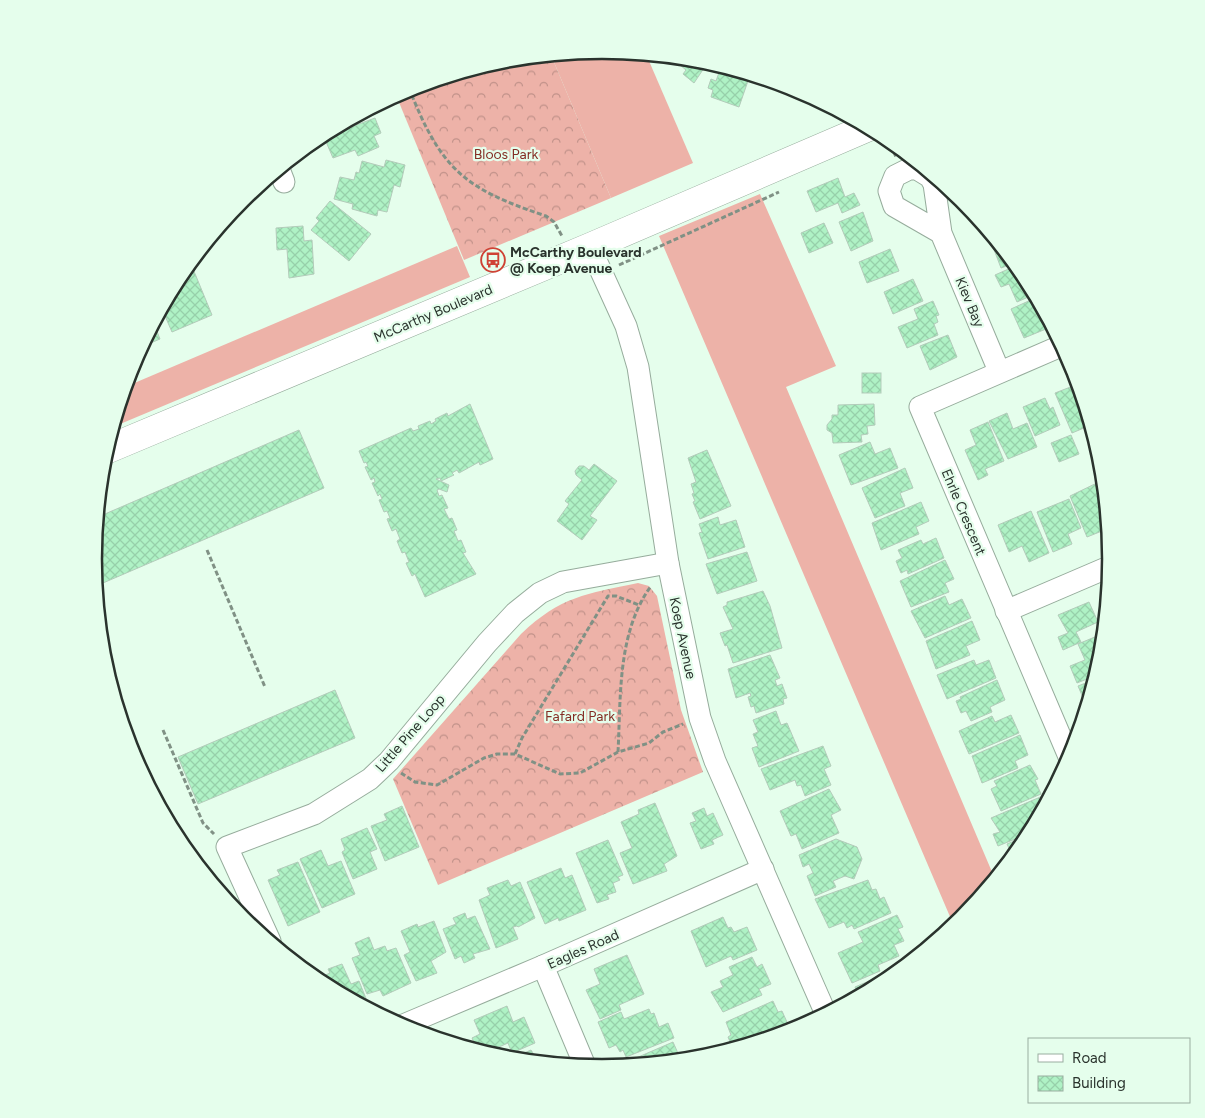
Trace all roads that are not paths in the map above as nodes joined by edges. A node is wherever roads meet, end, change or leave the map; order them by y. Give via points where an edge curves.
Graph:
1 (860, 131) edge
2 (941, 233) dead end
3 (581, 251) junction
4 (1056, 348) edge
5 (999, 372) junction
6 (115, 446) edge
7 (668, 563) junction
8 (1103, 570) edge
9 (1006, 611) junction
10 (1065, 749) edge
11 (764, 869) junction
12 (263, 926) edge
13 (543, 966) junction
14 (824, 1008) edge
15 (412, 1021) edge
16 (582, 1058) edge

1 - 3 main road, McCarthy Boulevard
2 - 5 street, Kiev Bay
3 - 6 main road, McCarthy Boulevard
3 - 7 street, Koep Avenue via 626,326 638,368
4 - 5 street, Ehrle Crescent
5 - 9 street, Ehrle Crescent via 920,407
7 - 11 street, Koep Avenue via 700,718 715,761
7 - 12 street, Little Pine Loop via 563,582 540,592 487,643 370,780 314,814 227,847
8 - 9 street
9 - 10 street, Ehrle Crescent
11 - 13 street, Eagles Road
11 - 14 street, Koep Avenue
13 - 15 street, Eagles Road
13 - 16 street

